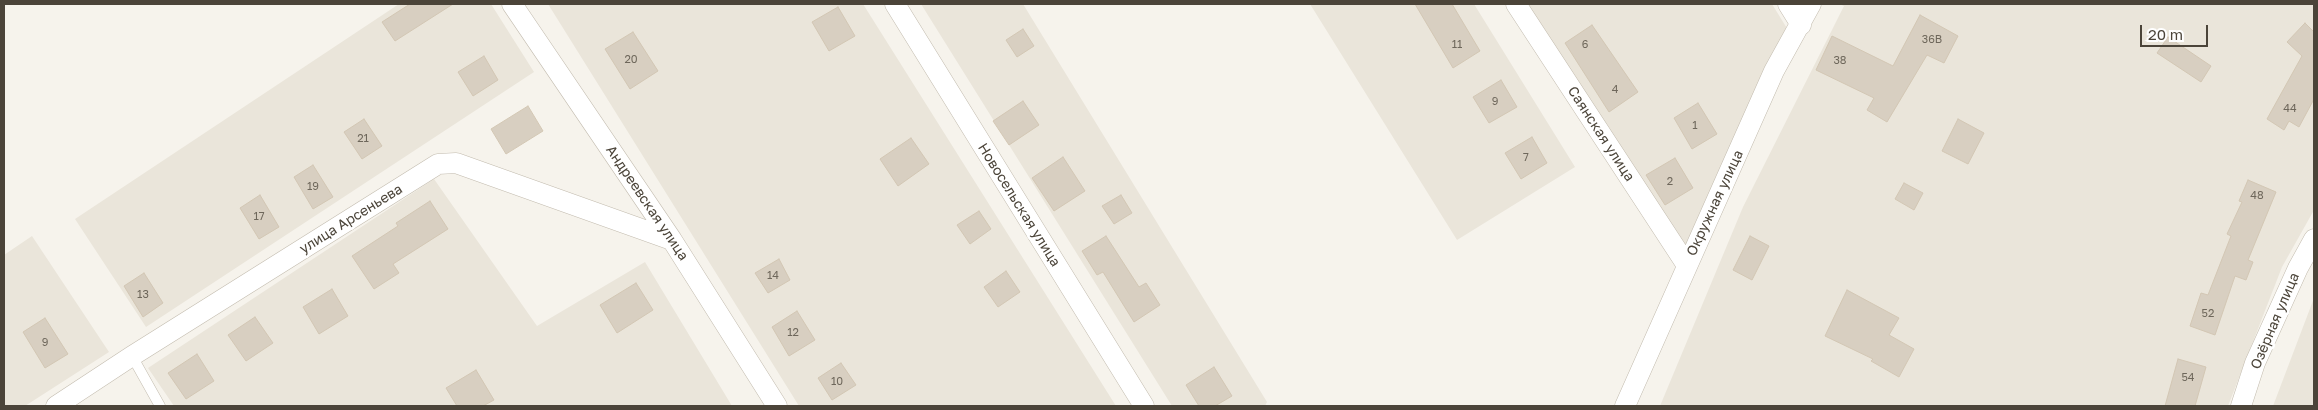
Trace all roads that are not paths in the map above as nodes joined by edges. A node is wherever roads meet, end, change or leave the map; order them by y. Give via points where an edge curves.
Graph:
1 (512, 4) edge
2 (895, 4) edge
3 (1516, 4) edge
4 (1788, 4) edge
5 (1812, 4) edge
6 (1801, 25) junction
7 (672, 240) junction
8 (2314, 240) edge
9 (1686, 264) junction
10 (132, 356) junction
11 (56, 406) edge
12 (160, 406) edge
13 (777, 406) edge
14 (1144, 406) edge
15 (1625, 406) edge
16 (2241, 406) edge

1 - 7 street, Андреевская улица
2 - 14 street, Новосельская улица
3 - 9 street, Саянская улица
4 - 6 street
5 - 6 street, Окружная улица
6 - 9 street, Окружная улица via 1774,71
7 - 10 street, улица Арсеньева via 456,163 438,164
7 - 13 street, Андреевская улица
8 - 16 street, Озёрная улица via 2255,363
9 - 15 street, Окружная улица
10 - 11 street, улица Арсеньева
10 - 12 lane

